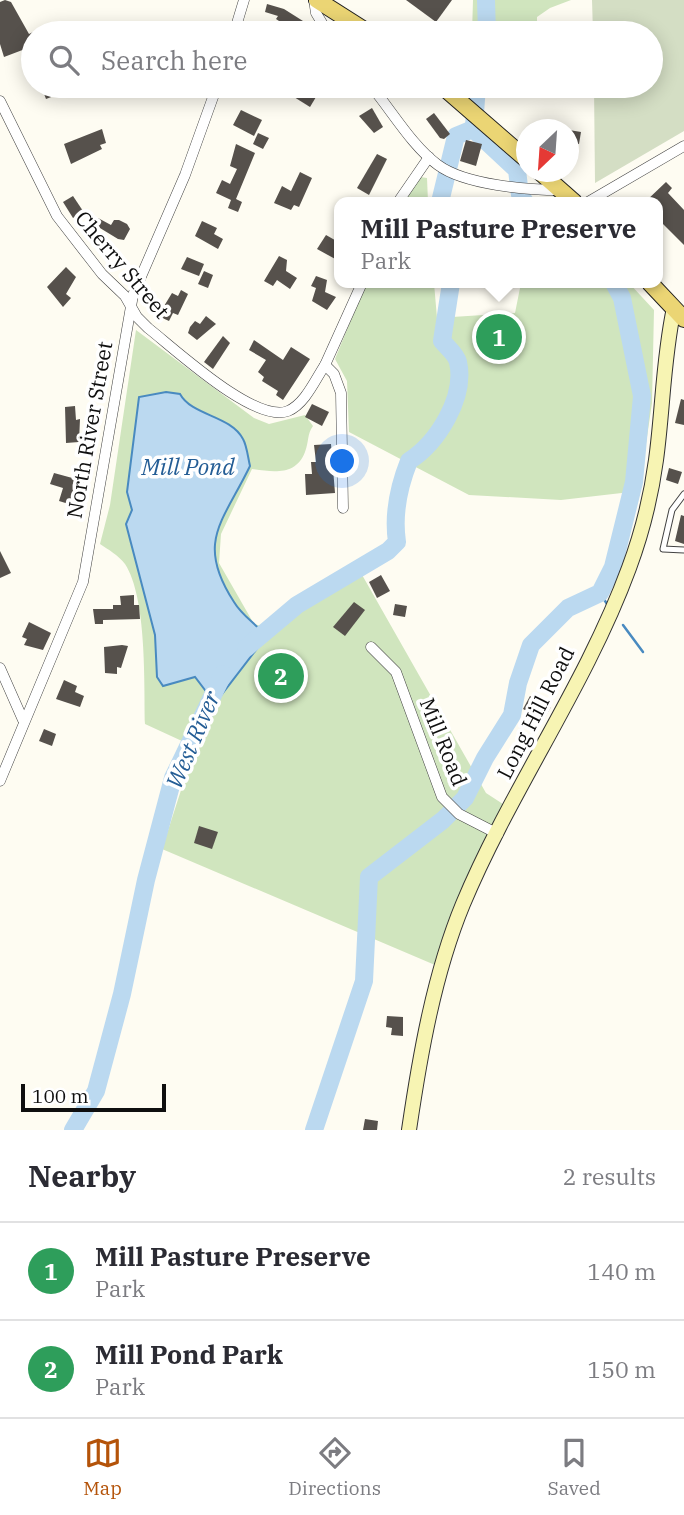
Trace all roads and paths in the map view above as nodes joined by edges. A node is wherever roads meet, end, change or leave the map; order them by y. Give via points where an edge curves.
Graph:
1 (244, 0) edge
2 (316, 0) edge
3 (237, 21) edge
4 (321, 21) edge
5 (350, 21) edge
6 (213, 98) edge
7 (381, 98) edge
8 (457, 98) edge
9 (0, 101) edge
10 (684, 146) edge
11 (516, 149) edge
12 (429, 157) junction
13 (552, 182) edge
14 (561, 190) junction
15 (401, 197) edge
16 (569, 197) edge
17 (597, 197) edge
18 (360, 288) edge
19 (655, 288) edge
20 (131, 308) junction
21 (679, 314) edge
22 (325, 365) junction
23 (684, 494) edge
24 (343, 508) dead end
25 (684, 550) edge
26 (370, 647) dead end
27 (0, 668) edge
28 (23, 720) junction
29 (1, 776) edge
30 (498, 834) junction
31 (409, 1130) edge

1 - 3 street
2 - 4 street
2 - 5 main road
6 - 20 street, North River Street
7 - 12 street
8 - 11 main road
9 - 20 street, Cherry Street via 57,216
10 - 17 street
12 - 14 street via 459,175 528,190
12 - 15 street
13 - 14 main road
14 - 16 main road
18 - 22 street
19 - 21 main road
20 - 22 street, Cherry Street via 148,328 234,394 269,412 285,412 295,406
20 - 28 street, North River Street via 83,582
21 - 30 street, Long Hill Road via 665,358 653,480 633,556 574,686
22 - 24 street via 341,393
23 - 25 lane via 672,510 663,549
26 - 30 street, Mill Road via 396,672 435,785 454,811
27 - 28 street
28 - 29 street, North River Street
30 - 31 street, Long Hill Road via 451,937

